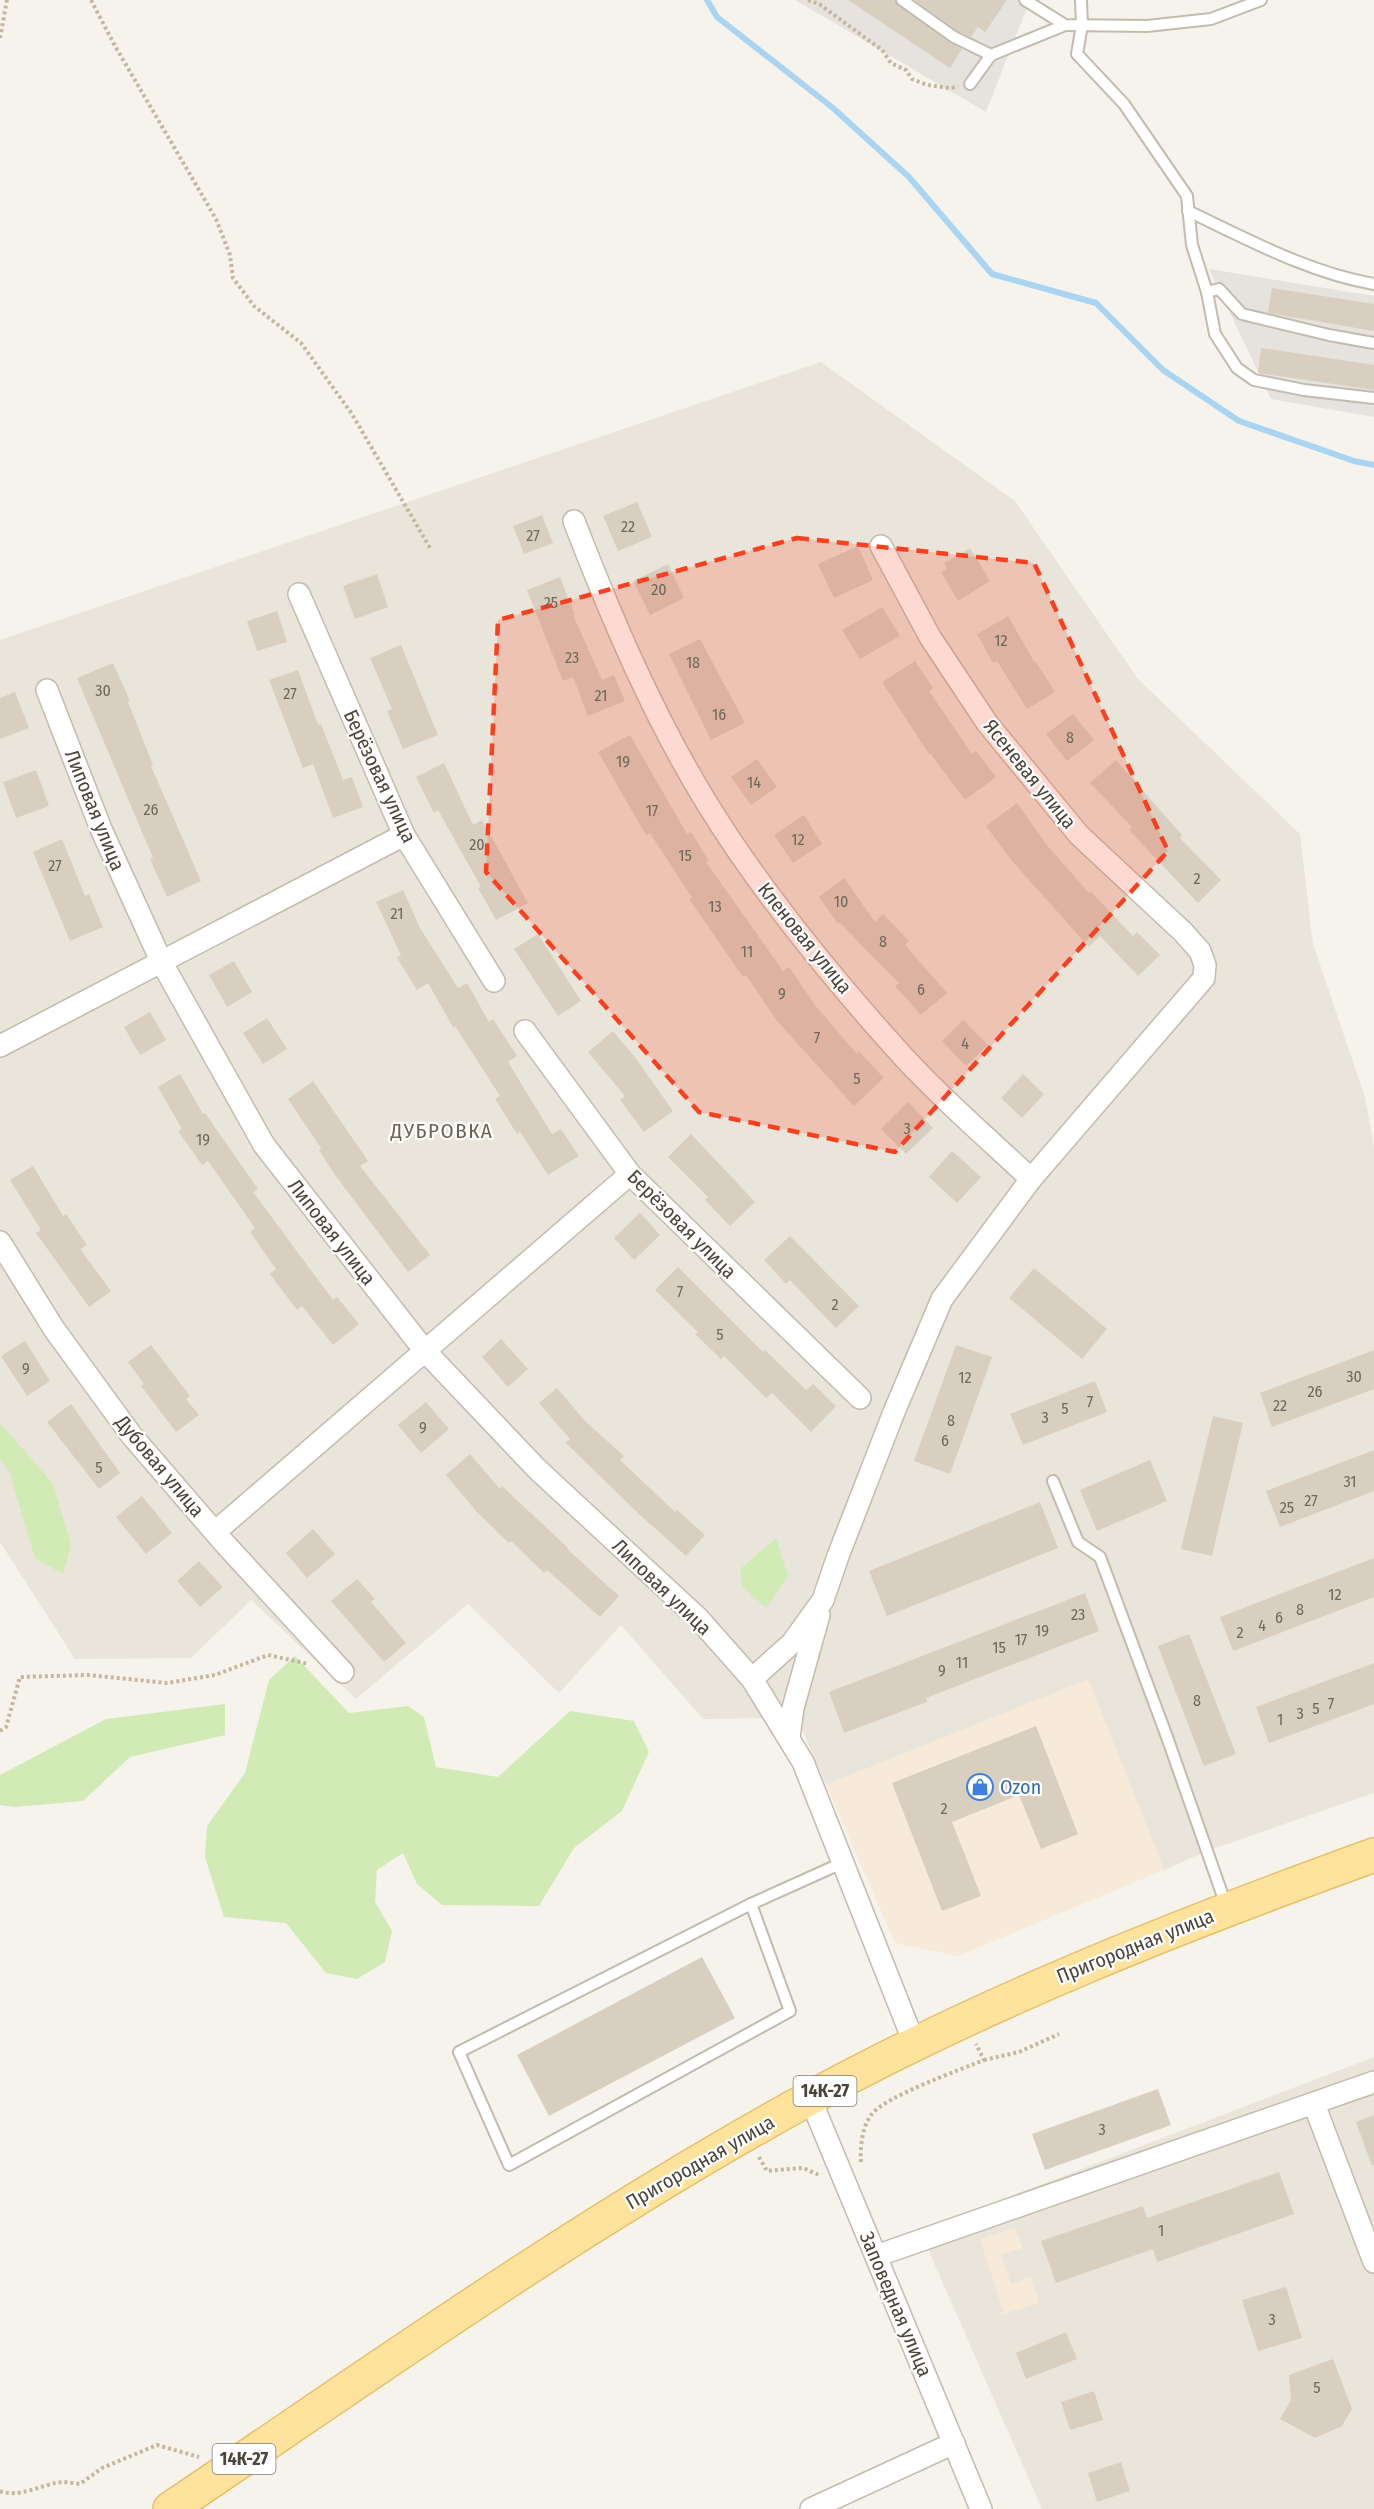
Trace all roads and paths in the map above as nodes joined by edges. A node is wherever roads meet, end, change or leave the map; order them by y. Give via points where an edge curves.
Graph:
1 (7, 0) edge
2 (91, 0) edge
3 (808, 0) edge
4 (902, 0) edge
5 (1025, 0) edge
6 (1081, 0) edge
7 (1261, 0) edge
8 (1082, 25) junction
9 (1065, 26) junction
10 (0, 38) edge
11 (991, 55) junction
12 (970, 84) joint
13 (1188, 211) junction
14 (1374, 284) edge
15 (1207, 292) junction
16 (1374, 343) edge
17 (1374, 398) edge
18 (574, 521) dead end
19 (881, 546) dead end
20 (430, 548) dead end
21 (299, 594) dead end
22 (47, 690) dead end
23 (404, 836) junction
24 (162, 963) junction
25 (494, 981) dead end
26 (525, 1031) dead end
27 (0, 1046) edge
28 (630, 1174) junction
29 (1031, 1179) junction
30 (0, 1242) edge
31 (425, 1351) junction
32 (860, 1398) dead end
33 (1053, 1481) dead end
34 (215, 1532) junction
35 (824, 1600) junction
36 (344, 1672) joint
37 (752, 1679) junction
38 (0, 1731) edge
39 (789, 1737) junction
40 (1374, 1855) edge
41 (842, 1863) junction
42 (751, 1904) junction
43 (1227, 1908) junction
44 (965, 2021) junction
45 (1059, 2034) dead end
46 (915, 2045) junction
47 (984, 2060) junction
48 (1374, 2082) edge
49 (810, 2098) junction
50 (1314, 2104) junction
51 (746, 2135) junction
52 (845, 2182) junction
53 (876, 2256) junction
54 (1374, 2262) edge
55 (954, 2443) junction
56 (200, 2458) dead end
57 (0, 2491) edge
58 (170, 2509) edge
59 (811, 2509) edge
60 (981, 2509) edge

1 - 10 path
2 - 20 path via 216,219 230,255 233,278 254,306 301,343 352,414
3 - 12 path via 882,50 891,63 906,70 912,79 949,88
4 - 11 lane via 954,37
5 - 9 lane
6 - 8 lane
7 - 8 lane via 1211,19 1147,26
8 - 9 lane
8 - 13 lane via 1077,54 1124,104 1187,196
9 - 11 lane
11 - 12 lane
13 - 14 lane via 1267,249 1352,280
13 - 15 lane via 1192,245
15 - 16 lane via 1219,289 1242,314
15 - 17 lane via 1215,334 1237,368 1254,380
18 - 29 street, Кленовая улица via 608,609 658,716 707,804 767,893 891,1043
19 - 29 street, Ясеневая улица via 930,637 987,723 1079,835 1183,932 1200,951 1205,965 1204,978
21 - 23 street, Берёзовая улица
22 - 24 street, Липовая улица via 101,829
23 - 24 street
23 - 25 street, Берёзовая улица
24 - 27 street
24 - 31 street, Липовая улица via 264,1145
26 - 28 street, Берёзовая улица
28 - 31 street
28 - 32 street, Берёзовая улица
29 - 35 street via 942,1299 894,1412
30 - 34 street, Дубовая улица via 54,1329 132,1436
31 - 34 street
31 - 37 street, Липовая улица via 537,1469 698,1618
33 - 43 lane via 1078,1542 1100,1557
34 - 36 street, Дубовая улица
35 - 37 street via 792,1643
35 - 39 street via 793,1708
36 - 38 path via 268,1655 215,1675 166,1683 88,1675 20,1677 6,1727
37 - 39 street, Липовая улица
39 - 41 street, Липовая улица via 803,1762
40 - 43 main road, Пригородная улица / 14К-27
41 - 42 lane
41 - 46 street, Липовая улица
42 - 42 lane via 790,2011 509,2164 459,2052
43 - 44 main road, Пригородная улица / 14К-27 via 1029,1990
44 - 46 main road, Пригородная улица / 14К-27
44 - 47 path
45 - 47 path via 1019,2052
46 - 49 main road, Пригородная улица / 14К-27
47 - 52 path via 897,2096 872,2114 861,2139 861,2161 866,2174
48 - 50 street
49 - 51 main road, Пригородная улица / 14К-27
49 - 52 street, Заповедная улица
50 - 53 street
50 - 54 street
51 - 52 path via 767,2171 802,2168 836,2185
51 - 58 main road, Пригородная улица / 14К-27 via 622,2207
52 - 53 street, Заповедная улица
53 - 55 street, Заповедная улица
55 - 59 street
55 - 60 street, Заповедная улица
56 - 57 path via 157,2445 102,2468 80,2484 58,2482 31,2490

